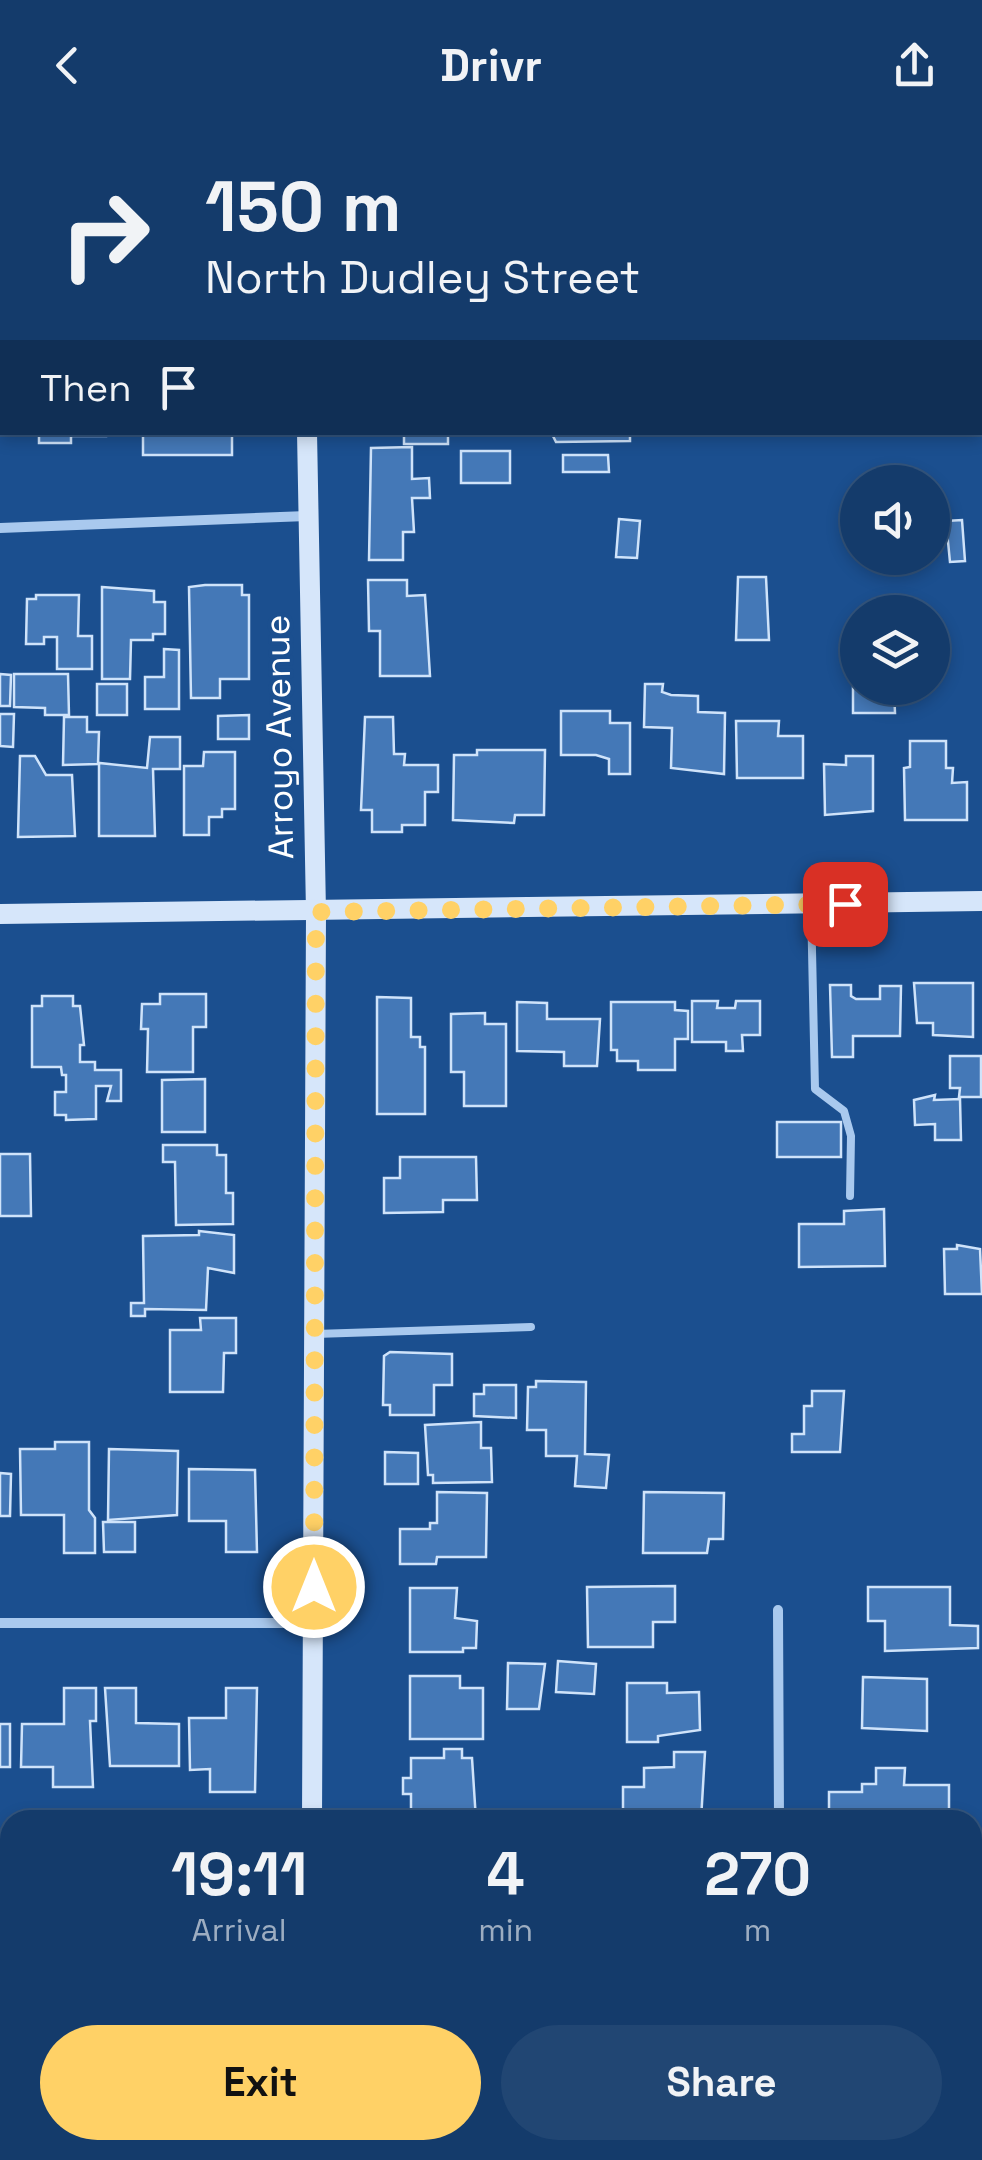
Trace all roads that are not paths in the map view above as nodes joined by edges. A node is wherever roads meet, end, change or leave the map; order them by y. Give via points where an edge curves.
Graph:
1 (307, 435) edge
2 (307, 516) junction
3 (0, 528) edge
4 (982, 901) edge
5 (811, 904) junction
6 (316, 912) junction
7 (0, 914) edge
8 (850, 1196) dead end
9 (530, 1327) dead end
10 (314, 1334) junction
11 (778, 1610) dead end
12 (0, 1623) edge
13 (314, 1623) junction
14 (312, 1810) edge
15 (779, 1810) edge

1 - 2 street, Arroyo Avenue
2 - 3 street
2 - 6 street, Arroyo Avenue
4 - 5 street
5 - 6 street
5 - 8 lane via 815,1089 844,1111 851,1136
6 - 7 street
6 - 10 street, Arroyo Avenue
9 - 10 lane
10 - 13 street, Arroyo Avenue
11 - 15 street
12 - 13 street
13 - 14 street, Arroyo Avenue

